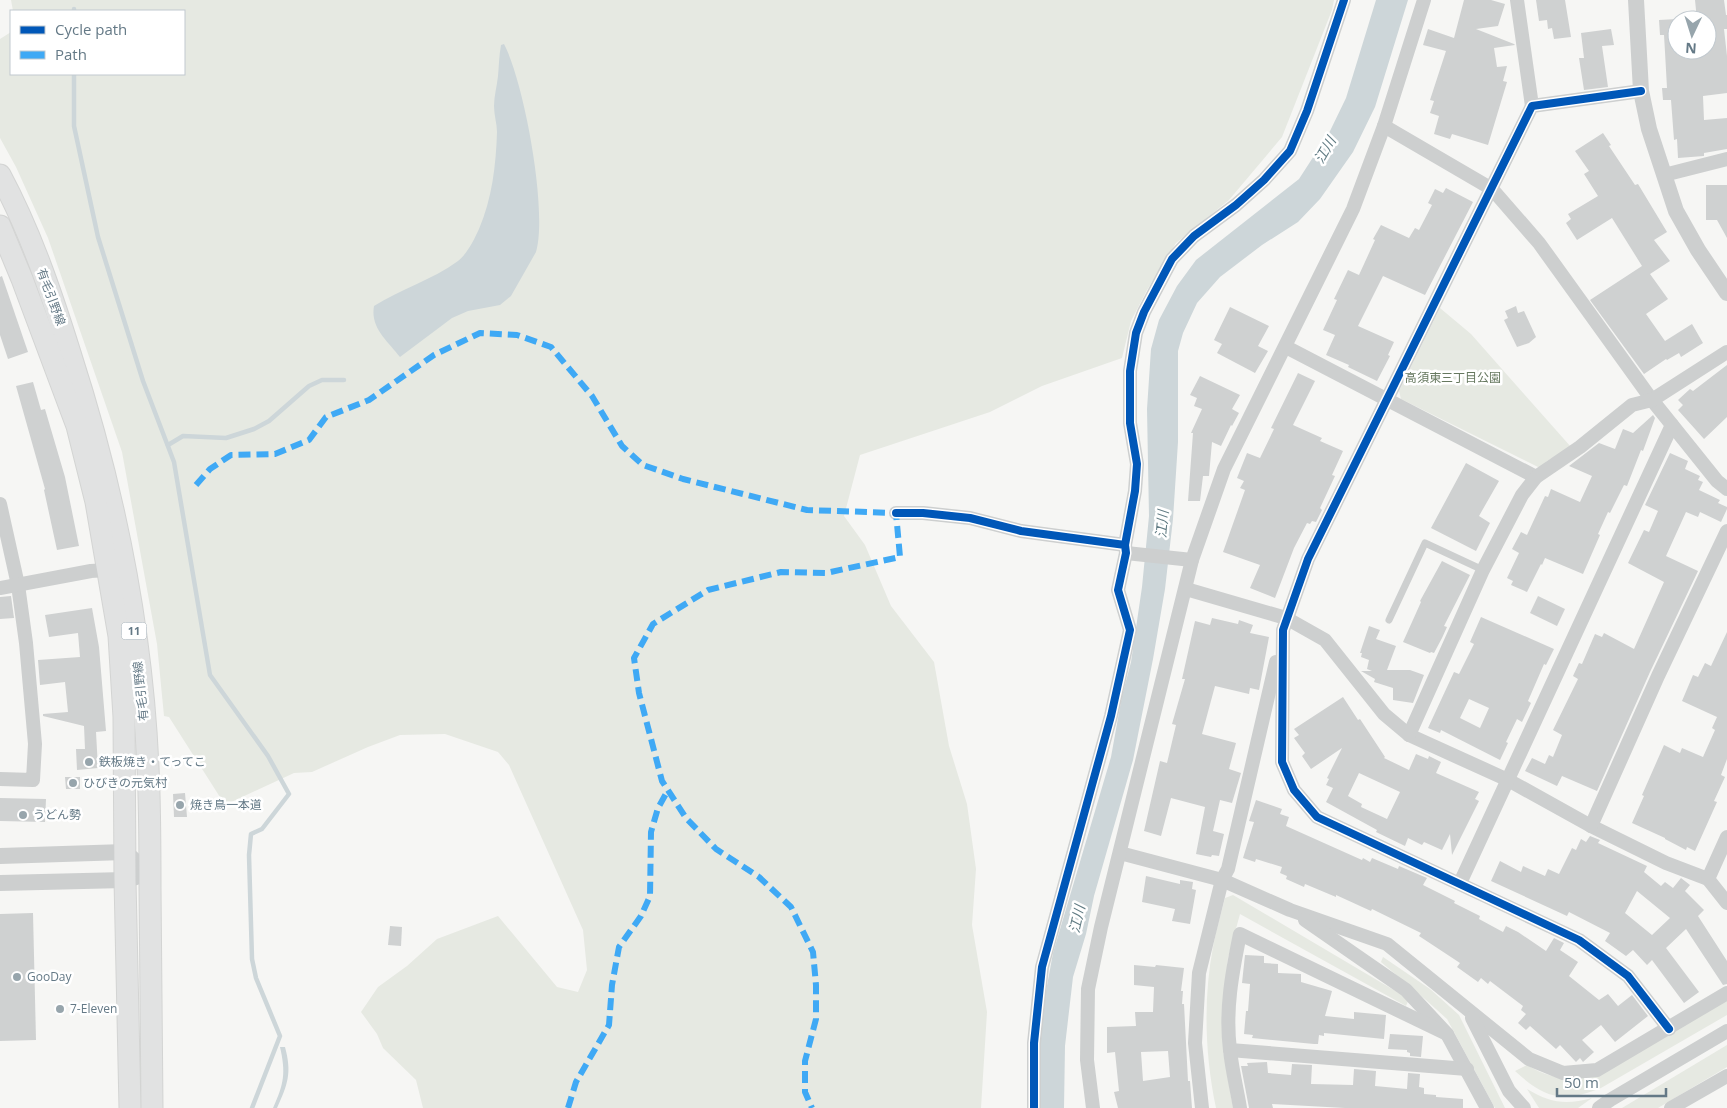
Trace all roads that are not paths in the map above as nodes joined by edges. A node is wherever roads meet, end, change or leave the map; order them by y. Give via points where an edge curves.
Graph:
1 (1344, 0) edge
2 (1424, 0) edge
3 (1517, 0) edge
4 (1636, 0) edge
5 (1641, 91) junction
6 (1532, 106) junction
7 (1384, 126) junction
8 (1727, 159) edge
9 (0, 175) edge
10 (1664, 175) junction
11 (1492, 189) junction
12 (6, 199) edge
13 (0, 226) edge
14 (1727, 293) edge
15 (1286, 347) junction
16 (1727, 352) edge
17 (1387, 400) junction
18 (1652, 400) junction
19 (1672, 425) junction
20 (1536, 476) junction
21 (1727, 489) edge
22 (0, 504) edge
23 (896, 513) dead end
24 (1727, 531) edge
25 (1126, 549) junction
26 (1192, 560) junction
27 (107, 570) junction
28 (1483, 570) junction
29 (18, 585) junction
30 (0, 588) edge
31 (1186, 590) junction
32 (1286, 618) junction
33 (1389, 620) dead end
34 (1282, 639) junction
35 (1409, 734) junction
36 (0, 779) edge
37 (1508, 780) junction
38 (1591, 826) junction
39 (1727, 837) edge
40 (125, 852) junction
41 (1120, 853) junction
42 (0, 856) edge
43 (150, 874) junction
44 (1708, 879) junction
45 (125, 880) junction
46 (1222, 880) junction
47 (1460, 883) junction
48 (0, 884) edge
49 (1727, 904) edge
50 (1290, 910) junction
51 (1727, 993) edge
52 (1470, 1013) junction
53 (1669, 1028) junction
54 (1727, 1031) edge
55 (1447, 1034) junction
56 (1230, 1050) junction
57 (1467, 1069) junction
58 (1727, 1076) edge
59 (130, 1108) edge
60 (152, 1108) edge
61 (1034, 1108) edge
62 (1093, 1108) edge
63 (1202, 1108) edge
64 (1240, 1108) edge
65 (1487, 1108) edge
66 (1524, 1108) edge
67 (1599, 1108) edge
68 (1671, 1108) edge

1 - 25 street via 1307,111 1290,151 1264,180 1194,236 1172,259 1144,312 1136,333 1130,371 1130,423 1137,464
2 - 7 street
3 - 6 street
4 - 5 street
5 - 6 street
5 - 10 street
6 - 11 street
7 - 11 street
7 - 15 street via 1353,209
8 - 10 street
9 - 12 main road, 有毛引野線 / 11
10 - 14 street via 1676,212
11 - 17 street
11 - 18 street via 1539,243
12 - 43 main road, 有毛引野線 / 11 via 51,293 105,473 139,664 148,767
13 - 27 main road, 有毛引野線 / 11 via 77,426 96,502
15 - 17 street
15 - 26 street via 1224,469
16 - 18 street
17 - 20 street
17 - 32 street via 1308,559
18 - 19 street
18 - 20 street via 1632,405 1580,447
19 - 21 street
19 - 37 street
20 - 28 street via 1522,495
22 - 29 street
23 - 25 street via 970,518 1021,531
24 - 38 street
25 - 26 street
25 - 61 street via 1118,590 1130,630 1111,716 1042,967 1034,1043
26 - 31 street
27 - 29 street
27 - 40 main road, 有毛引野線 / 11 via 119,636
28 - 33 lane via 1425,543
28 - 35 street
29 - 30 street
29 - 36 street via 35,744 33,780
31 - 32 street
31 - 41 street
32 - 34 street
32 - 35 street via 1325,640 1384,714
34 - 46 street via 1228,869
34 - 47 street via 1282,762 1294,790 1317,816
35 - 37 street
37 - 38 street
37 - 47 street
38 - 44 street via 1666,863
39 - 44 street
40 - 42 street
40 - 43 street
40 - 45 main road, 有毛引野線 / 11
41 - 46 street
41 - 62 street via 1088,989 1087,1060
43 - 45 street
43 - 60 main road, 有毛引野線 / 11
44 - 49 street
45 - 48 street
45 - 59 main road, 有毛引野線 / 11
46 - 50 street
46 - 63 street via 1199,973 1195,1043
47 - 53 street via 1579,940 1628,976
50 - 52 street via 1387,944
50 - 55 street via 1406,990
51 - 53 street
52 - 53 street via 1529,1059 1563,1072 1597,1070
52 - 66 street via 1510,1091
54 - 67 street
55 - 56 street via 1240,934 1228,1010
55 - 57 street
56 - 57 street
56 - 64 street
57 - 65 street
58 - 68 street

